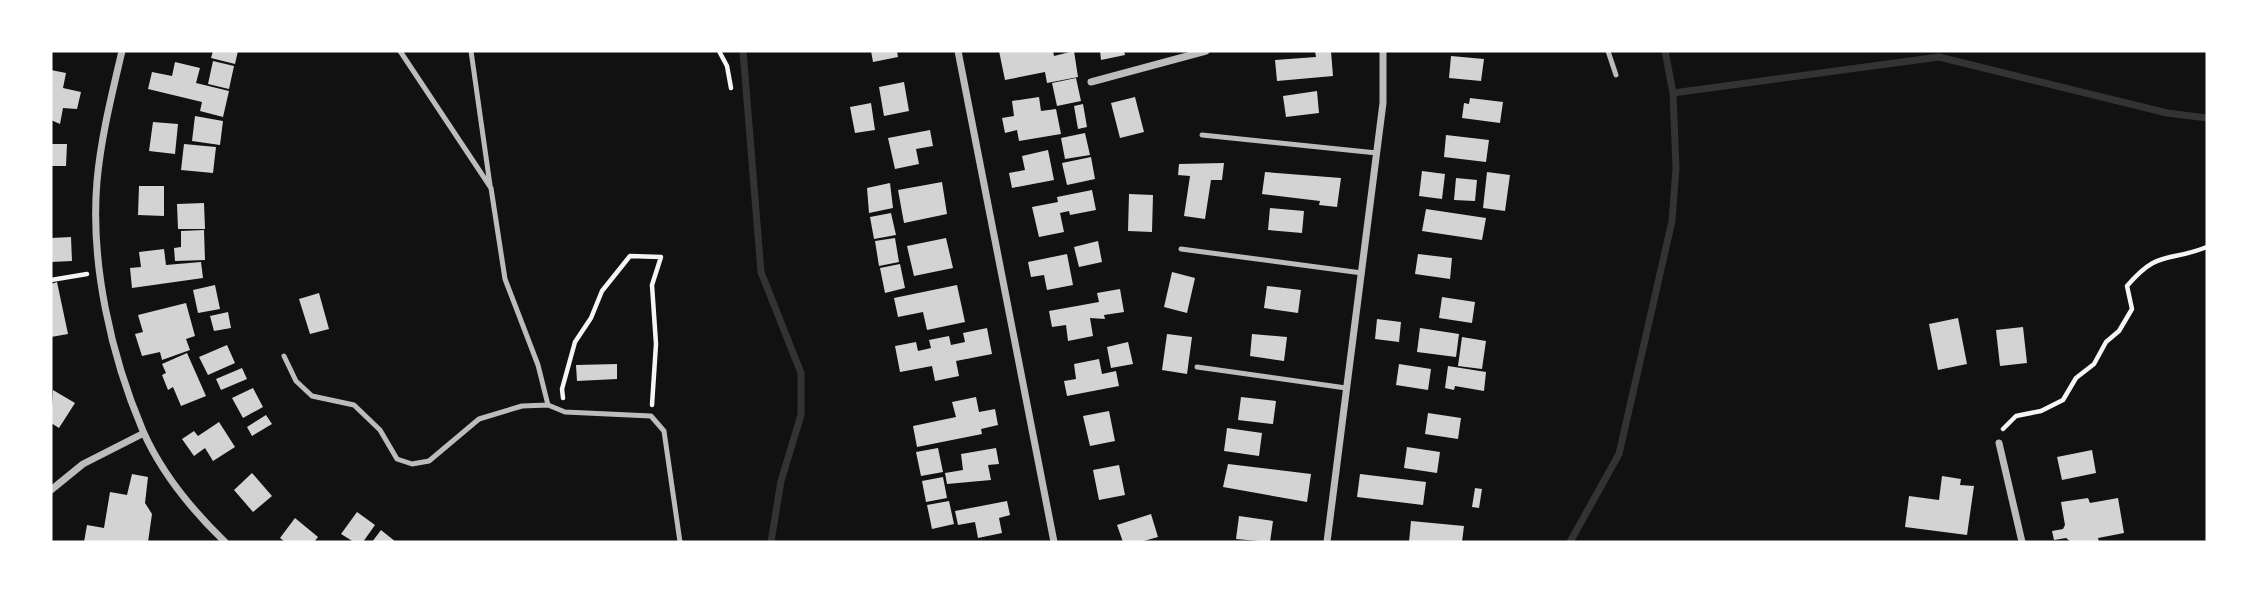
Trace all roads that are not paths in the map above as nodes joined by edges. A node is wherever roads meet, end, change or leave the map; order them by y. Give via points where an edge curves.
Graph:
1 (122, 51) edge
2 (400, 51) edge
3 (471, 51) edge
4 (958, 51) edge
5 (1206, 51) edge
6 (1383, 51) edge
7 (1608, 51) edge
8 (1616, 75) dead end
9 (1091, 82) dead end
10 (1202, 135) dead end
11 (1377, 153) junction
12 (491, 188) junction
13 (1181, 249) dead end
14 (1362, 273) junction
15 (284, 356) dead end
16 (1198, 367) dead end
17 (1346, 388) junction
18 (548, 405) junction
19 (144, 433) junction
20 (1999, 443) road end
21 (51, 490) edge
22 (225, 542) edge
23 (680, 542) edge
24 (1054, 542) edge
25 (1327, 542) edge
26 (2022, 542) edge

1 - 19 street via 104,126 97,184 102,272 110,326
2 - 12 lane
3 - 12 lane
4 - 24 street
5 - 9 street
6 - 11 street
7 - 8 lane
10 - 11 lane
11 - 14 street
12 - 18 lane via 505,279
13 - 14 lane
14 - 17 street
15 - 18 lane via 296,381 312,396 355,405 380,430 397,459 412,464 429,461 479,419 522,406
16 - 17 lane
17 - 25 street
18 - 23 lane via 565,412 651,416 664,431
19 - 21 street via 83,464
19 - 22 street via 203,520
20 - 26 street

